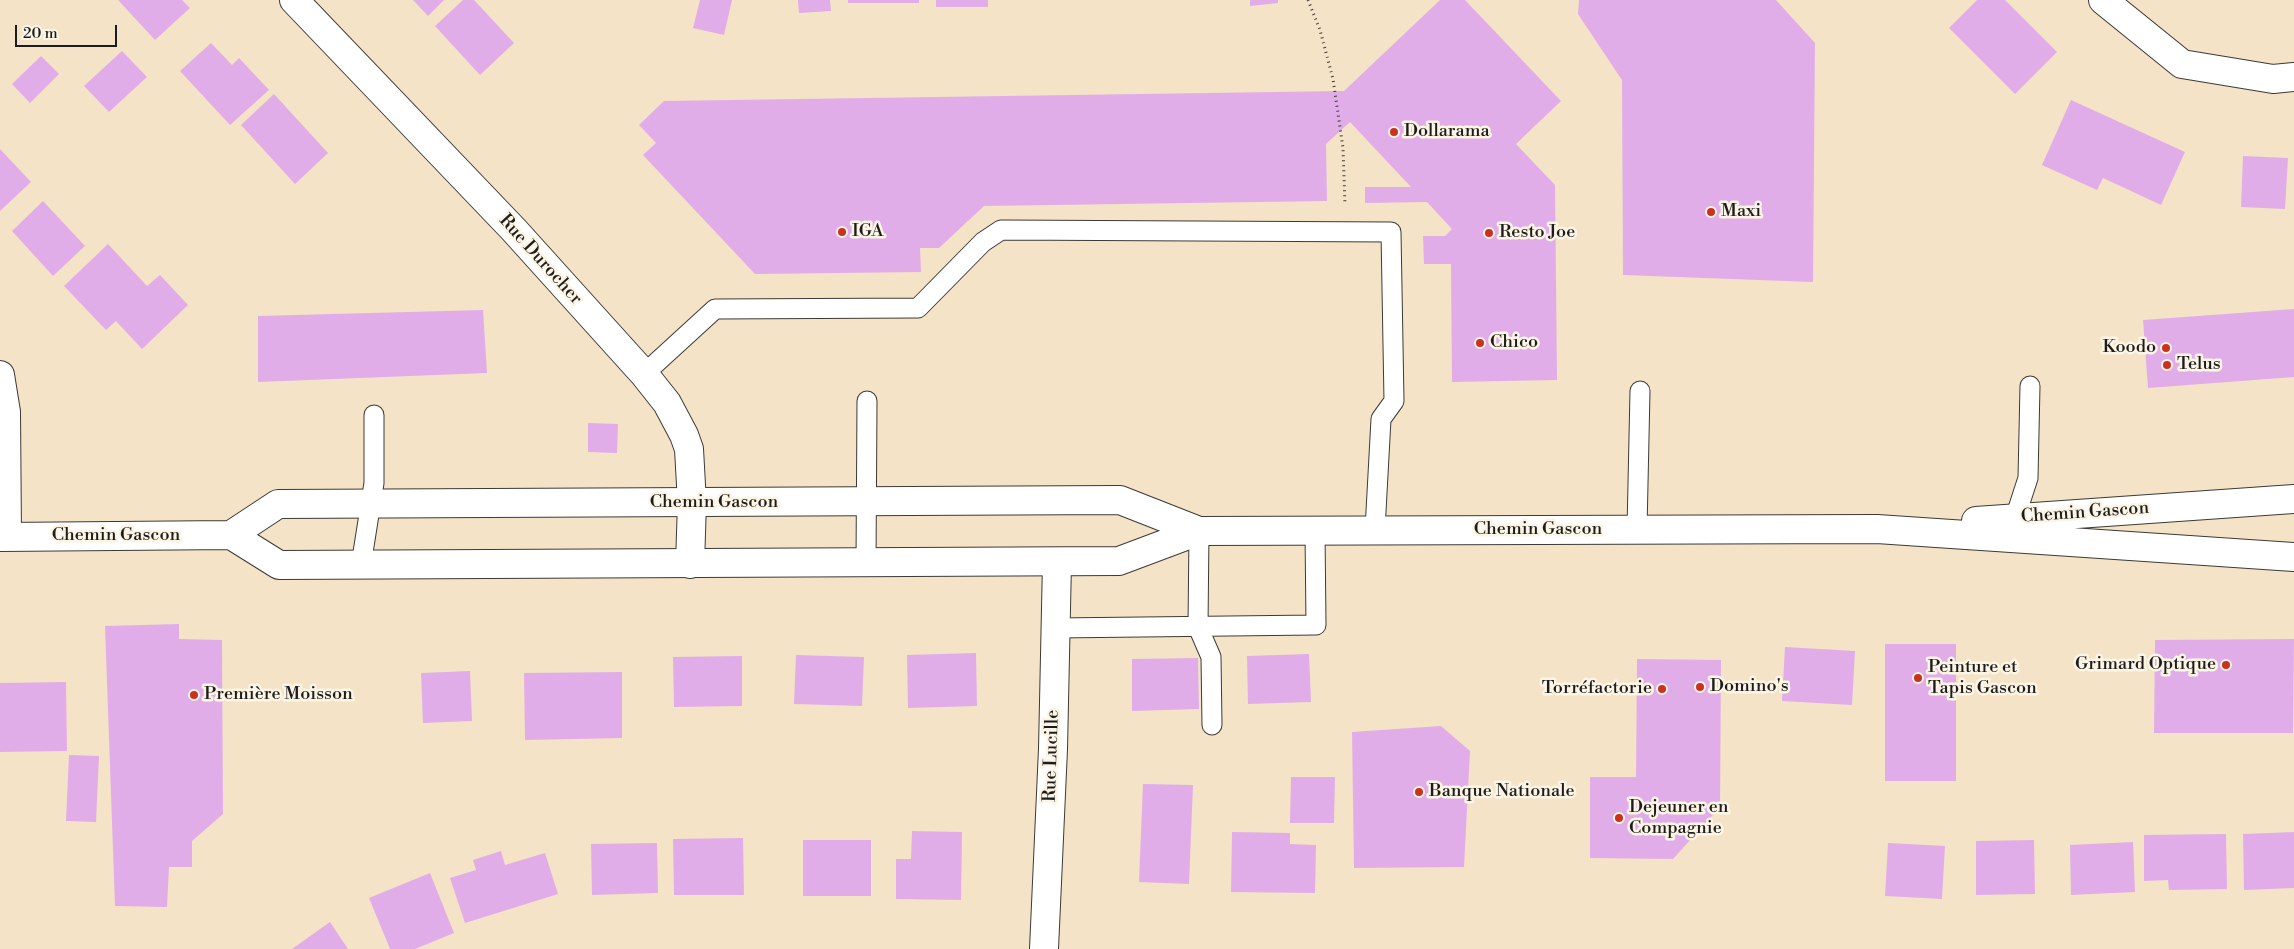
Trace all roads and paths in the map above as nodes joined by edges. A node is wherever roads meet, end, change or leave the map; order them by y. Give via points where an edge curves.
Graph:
1 (294, 0) edge
2 (1308, 0) edge
3 (2103, 0) edge
4 (2294, 77) edge
5 (1345, 232) junction
6 (644, 374) junction
7 (0, 375) edge
8 (2030, 386) dead end
9 (1640, 391) dead end
10 (867, 401) dead end
11 (374, 415) dead end
12 (2294, 499) edge
13 (866, 502) junction
14 (692, 503) junction
15 (370, 504) junction
16 (2016, 518) junction
17 (1877, 529) junction
18 (1375, 530) junction
19 (1637, 530) junction
20 (1199, 531) junction
21 (1316, 531) junction
22 (231, 535) junction
23 (4, 536) edge
24 (2294, 557) edge
25 (1057, 562) junction
26 (690, 564) junction
27 (866, 564) junction
28 (361, 565) junction
29 (1227, 626) junction
30 (1198, 627) junction
31 (1055, 628) junction
32 (1211, 657) junction
33 (1212, 725) dead end
34 (1044, 949) edge

1 - 6 main road, Rue Durocher via 509,225
2 - 5 path via 1333,79 1343,148
3 - 4 main road via 2182,64 2273,79
5 - 6 lane via 1001,230 983,242 918,308 715,309
5 - 18 lane via 1391,232 1394,401 1380,419
6 - 14 main road, Rue Durocher via 667,403 684,435 689,449
7 - 23 main road via 6,412
8 - 16 lane via 2028,478
9 - 19 lane
10 - 13 lane
11 - 15 lane via 374,482
12 - 16 main road, Chemin Gascon
13 - 14 main road, Chemin Gascon
13 - 20 main road, Chemin Gascon via 1120,500
13 - 27 lane
14 - 15 main road, Chemin Gascon
14 - 26 main road, Rue Durocher
15 - 22 main road, Chemin Gascon via 278,504
15 - 28 lane
16 - 17 main road, Chemin Gascon
17 - 19 main road, Chemin Gascon
17 - 24 main road, Chemin Gascon
18 - 19 main road, Chemin Gascon
18 - 21 main road, Chemin Gascon
20 - 21 main road, Chemin Gascon
20 - 25 main road, Chemin Gascon via 1119,561
20 - 30 lane
21 - 29 lane via 1316,625
22 - 23 main road, Chemin Gascon
22 - 28 main road, Chemin Gascon via 279,565
25 - 27 main road, Chemin Gascon
25 - 31 main road, Rue Lucille
26 - 27 main road, Chemin Gascon
26 - 28 main road, Chemin Gascon
29 - 30 lane
29 - 32 lane
30 - 31 lane
30 - 32 lane
31 - 34 main road, Rue Lucille
32 - 33 lane

